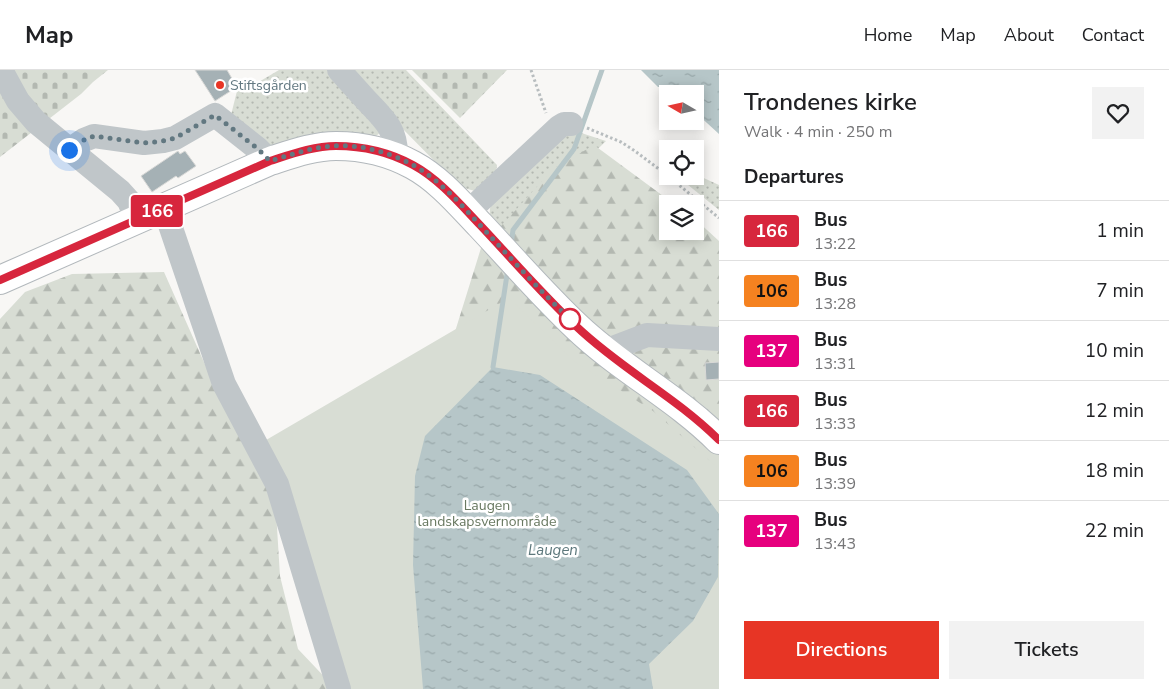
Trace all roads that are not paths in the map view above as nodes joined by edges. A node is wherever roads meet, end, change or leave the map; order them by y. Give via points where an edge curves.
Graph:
1 (1, 70) edge
2 (339, 70) edge
3 (561, 128) road end
4 (69, 150) junction
5 (396, 157) junction
6 (270, 161) junction
7 (162, 208) junction
8 (468, 212) junction
9 (137, 220) junction
10 (0, 280) edge
11 (719, 339) edge
12 (605, 351) junction
13 (719, 440) edge
14 (339, 689) edge

1 - 4 lane via 18,101 36,122
2 - 5 lane via 389,127 396,142
3 - 8 lane
4 - 6 lane via 94,136 144,143 163,141 175,138 215,115
4 - 9 lane via 120,191 129,201
5 - 6 main road via 368,148 334,146
5 - 8 main road via 430,177
6 - 7 main road
7 - 9 main road
7 - 14 lane via 224,384 277,484
8 - 12 main road via 577,327
9 - 10 main road
11 - 12 lane via 647,335
12 - 13 main road

